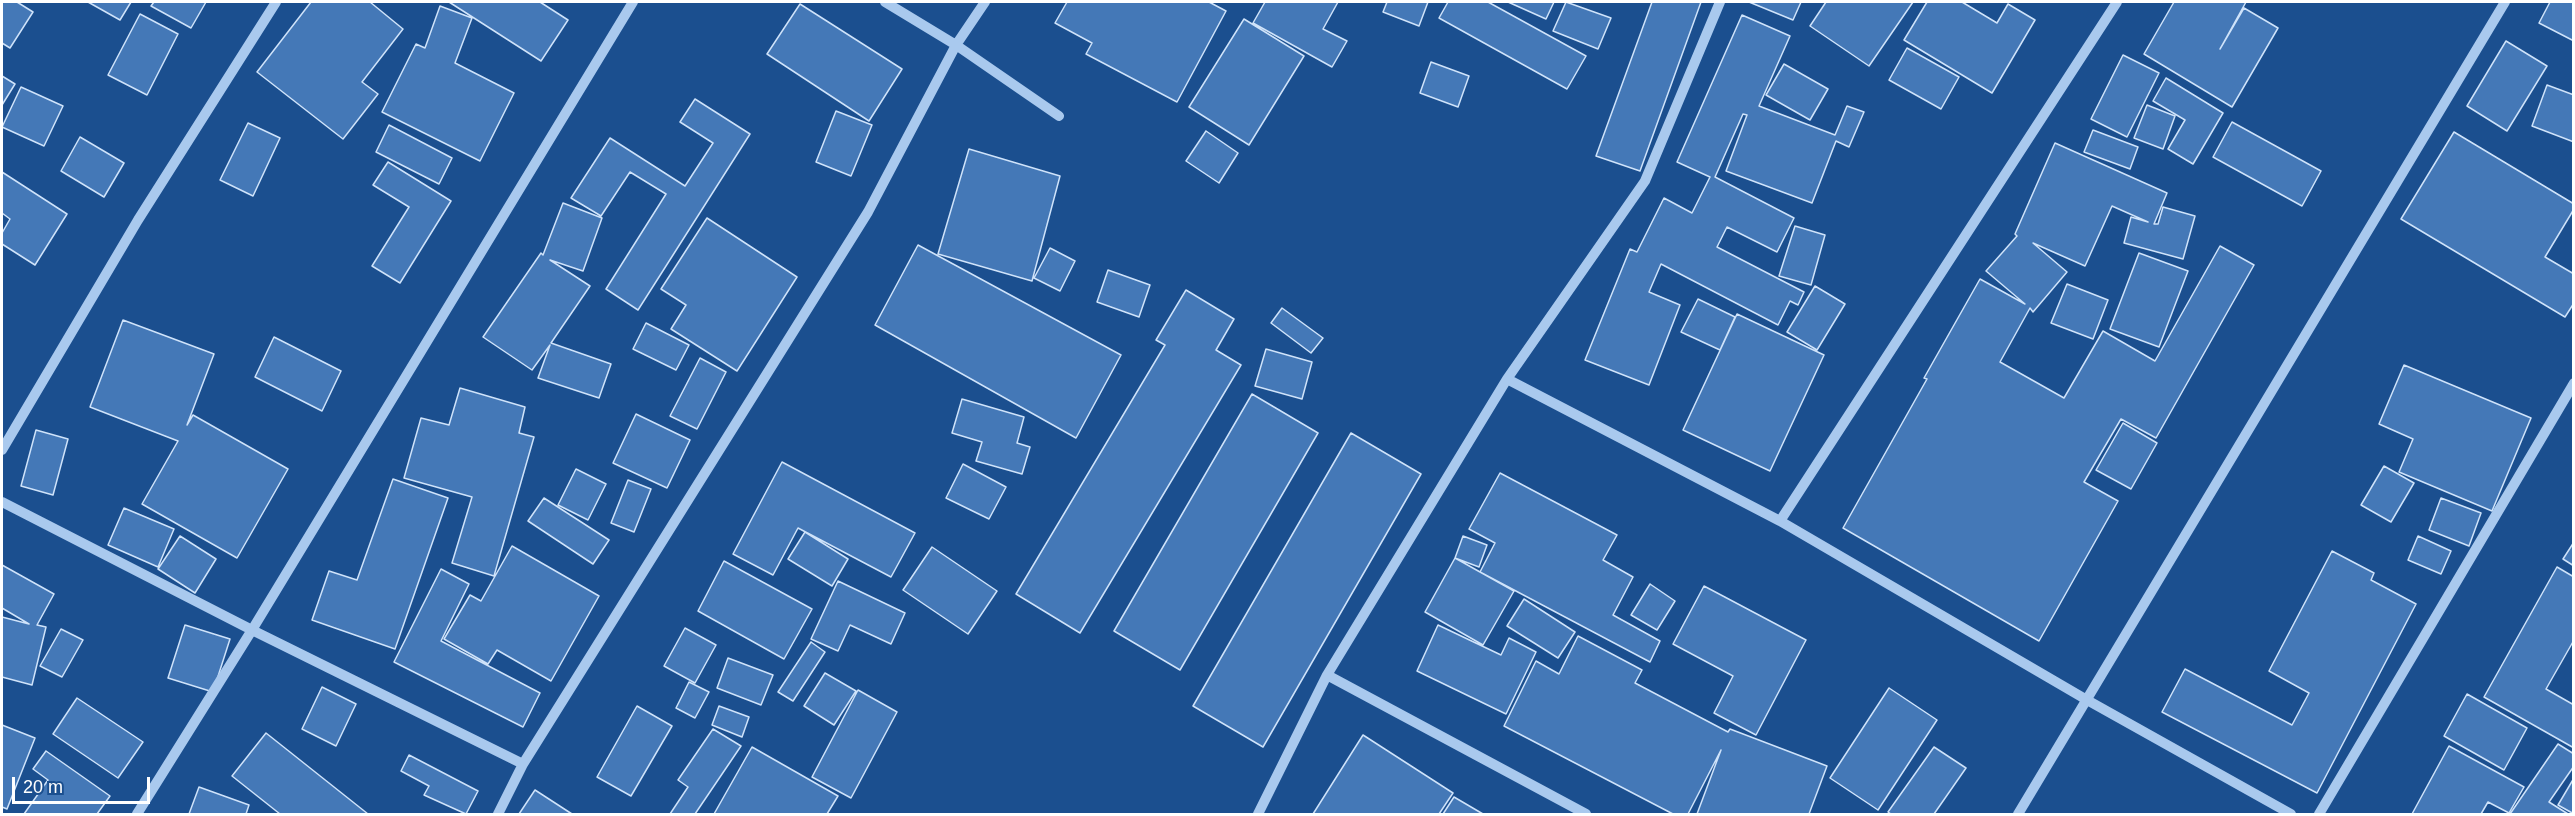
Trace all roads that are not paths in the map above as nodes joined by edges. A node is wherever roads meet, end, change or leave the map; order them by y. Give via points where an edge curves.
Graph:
1 (276, 2) edge
2 (633, 2) edge
3 (885, 2) edge
4 (985, 2) edge
5 (1720, 2) edge
6 (2117, 2) edge
7 (2505, 2) edge
8 (956, 45) junction
9 (1059, 116) dead end
10 (1507, 379) junction
11 (2574, 383) edge
12 (2, 450) edge
13 (2, 502) edge
14 (1780, 520) junction
15 (252, 630) junction
16 (1327, 675) junction
17 (2086, 700) junction
18 (523, 764) junction
19 (137, 814) edge
20 (498, 814) edge
21 (1258, 814) edge
22 (1586, 814) edge
23 (2018, 814) edge
24 (2291, 814) edge
25 (2319, 814) edge

1 - 12 street via 138,220
2 - 15 street
3 - 8 street
4 - 8 street
5 - 10 street via 1645,181
6 - 14 street
7 - 17 street
8 - 9 street
8 - 18 street via 868,212
10 - 14 street
10 - 16 street
11 - 25 street
13 - 15 street
14 - 17 street
15 - 18 street
15 - 19 street
16 - 21 street
16 - 22 street
17 - 23 street
17 - 24 street
18 - 20 street

